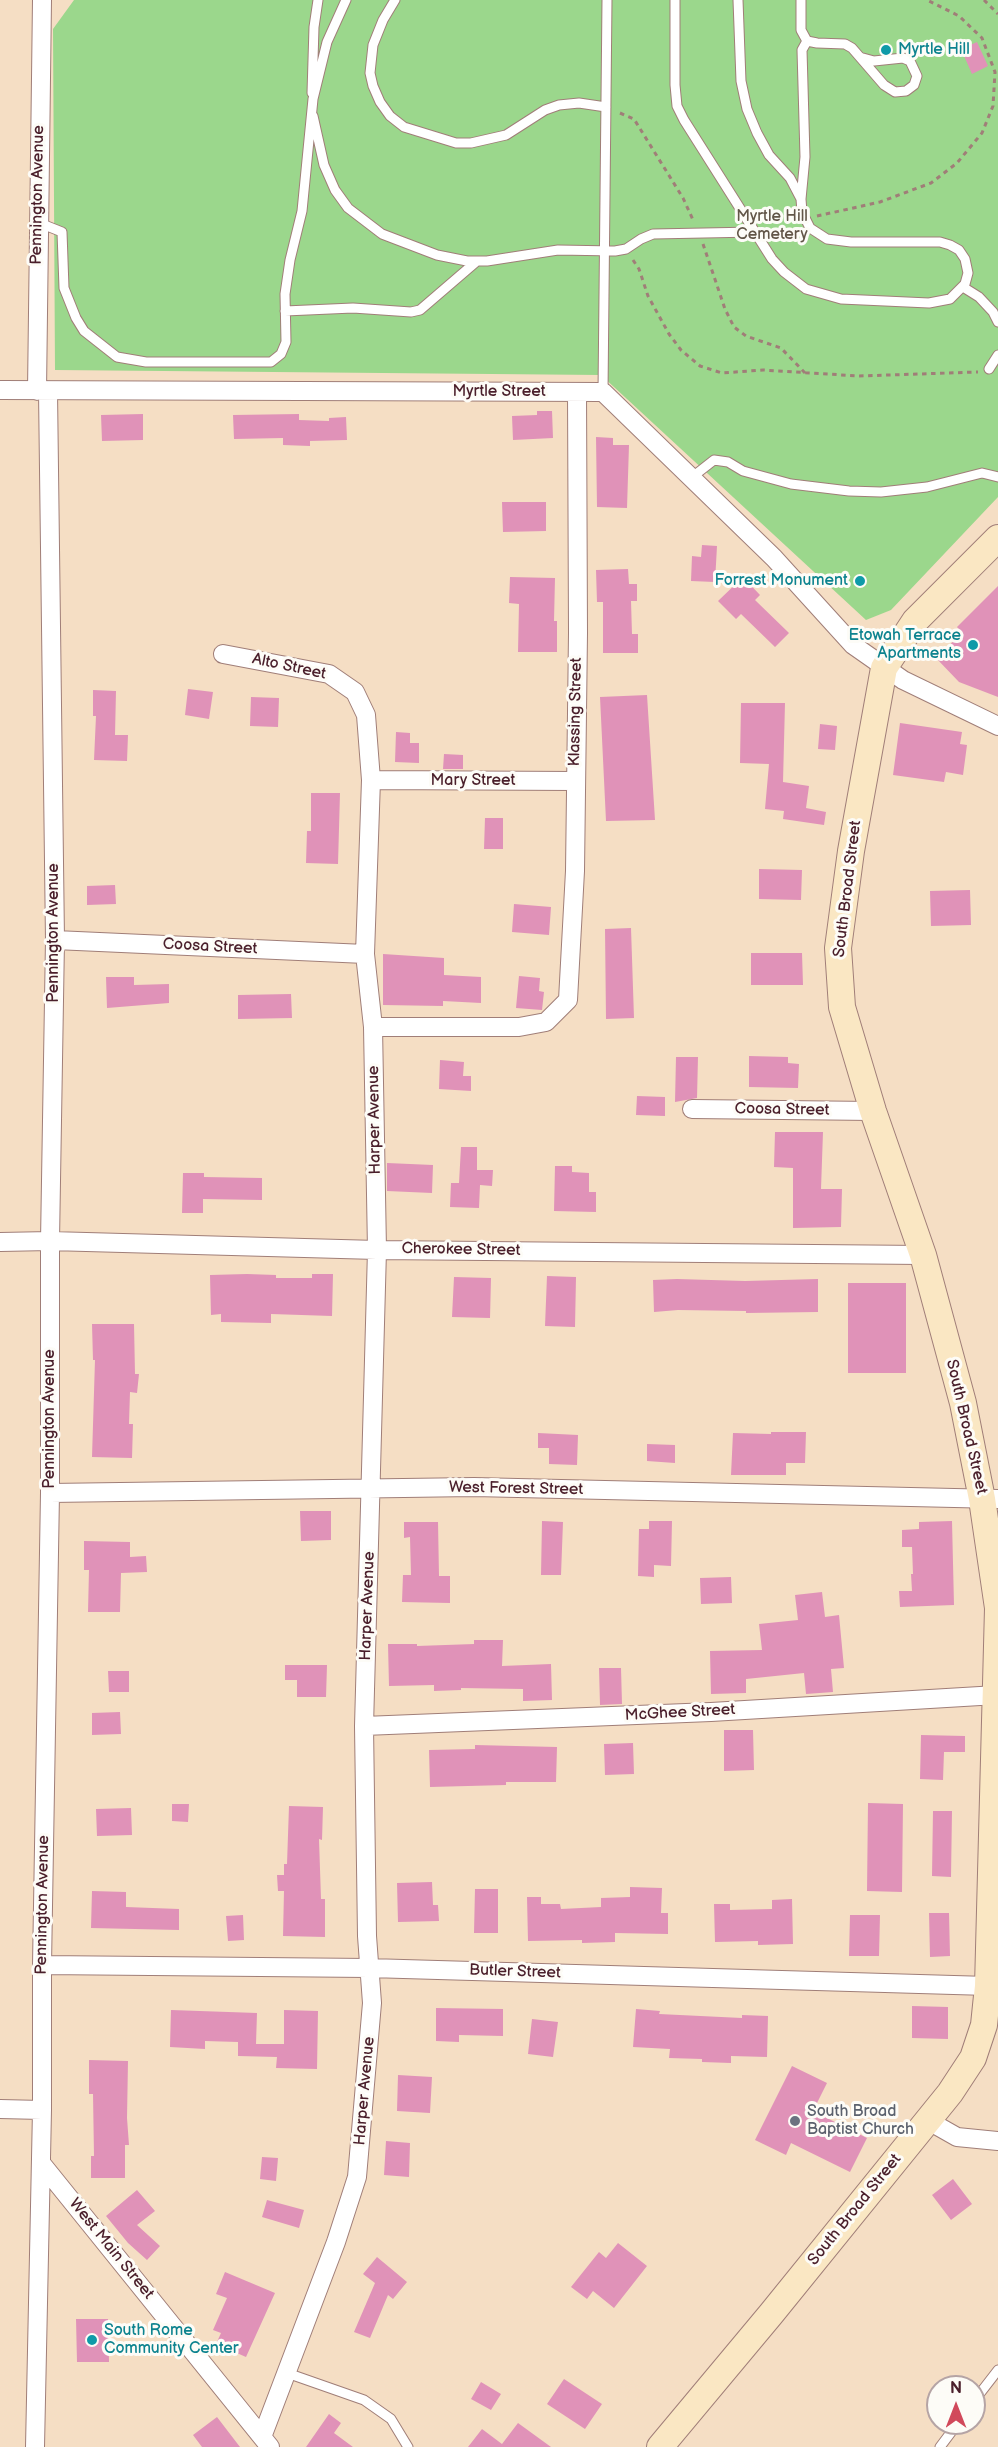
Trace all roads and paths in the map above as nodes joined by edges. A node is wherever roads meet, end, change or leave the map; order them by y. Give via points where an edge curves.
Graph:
1 (42, 0) edge
2 (318, 0) edge
3 (346, 0) edge
4 (396, 0) edge
5 (607, 0) edge
6 (675, 0) edge
7 (738, 0) edge
8 (801, 0) edge
9 (927, 0) edge
10 (984, 0) edge
11 (998, 14) edge
12 (807, 41) junction
13 (863, 58) junction
14 (313, 99) junction
15 (606, 107) junction
16 (801, 199) junction
17 (805, 218) junction
18 (37, 222) junction
19 (755, 232) junction
20 (626, 249) junction
21 (605, 252) junction
22 (477, 261) junction
23 (963, 287) junction
24 (285, 311) junction
25 (998, 321) edge
26 (998, 355) edge
27 (989, 369) joint
28 (0, 390) edge
29 (42, 391) junction
30 (577, 392) junction
31 (603, 392) junction
32 (998, 477) edge
33 (691, 478) junction
34 (998, 538) edge
35 (223, 654) dead end
36 (884, 668) junction
37 (998, 726) edge
38 (369, 757) joint
39 (371, 780) junction
40 (575, 781) junction
41 (56, 940) junction
42 (365, 954) junction
43 (373, 1027) junction
44 (692, 1109) dead end
45 (873, 1112) junction
46 (50, 1241) junction
47 (0, 1242) edge
48 (377, 1250) junction
49 (923, 1255) junction
50 (372, 1490) junction
51 (51, 1493) junction
52 (990, 1499) edge
53 (997, 1695) edge
54 (364, 1726) junction
55 (994, 1854) edge
56 (42, 1965) junction
57 (369, 1968) junction
58 (988, 1986) junction
59 (0, 2109) edge
60 (42, 2110) junction
61 (927, 2120) junction
62 (998, 2141) edge
63 (41, 2163) junction
64 (998, 2370) edge
65 (287, 2373) junction
66 (986, 2386) edge
67 (266, 2442) edge
68 (35, 2447) edge
69 (408, 2447) edge
70 (660, 2447) edge

1 - 18 street, Pennington Avenue
2 - 14 lane via 311,76
3 - 14 lane via 327,42
4 - 15 lane via 373,45 370,73 380,102 404,127 456,143 471,143 506,135 544,110 559,105
5 - 15 lane
6 - 19 lane via 677,105
7 - 16 lane via 741,81 747,108 769,155 790,178
8 - 12 lane via 801,30
9 - 17 path via 959,16 982,38 995,72 993,106 982,133 957,163 931,183 880,202
10 - 11 path
12 - 13 lane via 845,44
12 - 16 lane via 802,51 805,157
13 - 13 lane via 884,85 895,92 914,86 917,76 910,61
14 - 22 lane via 324,165 348,208 382,234 413,247
14 - 24 lane via 302,211 290,260
15 - 21 lane
16 - 17 lane
17 - 23 lane via 810,228 828,239 950,245 965,259 968,273
18 - 24 lane via 62,232 64,288 76,318 84,331 117,357 146,362 271,362 281,354 286,342
18 - 29 street, Pennington Avenue
19 - 20 lane via 653,234
19 - 23 lane via 783,272 818,294 863,301 929,303 950,299
20 - 21 lane
20 - 27 path via 669,334 700,366 722,373 763,370 859,376 972,374
21 - 22 lane via 558,250
21 - 31 lane
22 - 24 lane via 420,310
23 - 25 lane via 979,297
26 - 27 lane
28 - 29 street, Myrtle Street
29 - 30 street, Myrtle Street
29 - 41 street, Pennington Avenue
30 - 31 street, Myrtle Street
30 - 40 street, Klassing Street
31 - 33 street
32 - 33 lane via 982,472 927,487 849,491 791,484 714,460
33 - 36 street via 774,558 853,645
34 - 36 main road, South Broad Street via 915,621
35 - 38 street, Alto Street via 329,674 355,692 366,716
36 - 37 street
36 - 45 main road, South Broad Street via 838,948 842,1007
38 - 39 street, Harper Avenue
39 - 40 street, Mary Street
39 - 42 street, Harper Avenue
40 - 43 street, Klassing Street via 568,1000 546,1022 519,1027
41 - 42 street, Coosa Street
41 - 46 street, Pennington Avenue
42 - 43 street, Harper Avenue
43 - 48 street, Harper Avenue
44 - 45 street, Coosa Street
45 - 49 main road, South Broad Street
46 - 47 street, Cherokee Street
46 - 48 street, Cherokee Street
46 - 51 street, Pennington Avenue
48 - 49 street, Cherokee Street
48 - 50 street, Harper Avenue
49 - 52 main road, South Broad Street
50 - 51 street, West Forest Street
50 - 52 street, West Forest Street via 485,1487
50 - 54 street, Harper Avenue
51 - 56 street, Pennington Avenue
52 - 53 main road, South Broad Street via 998,1608
53 - 54 street, McGhee Street
53 - 55 main road, South Broad Street
54 - 57 street, Harper Avenue
55 - 58 main road, South Broad Street
56 - 57 street, Butler Street
56 - 60 street, Pennington Avenue
57 - 58 street, Butler Street
57 - 65 street, Harper Avenue via 372,2004 357,2177
58 - 61 main road, South Broad Street via 984,2025 973,2058
59 - 60 street
60 - 63 street, Pennington Avenue
61 - 62 street via 957,2137
61 - 70 main road, South Broad Street
63 - 67 street, West Main Street
63 - 68 street, Pennington Avenue
64 - 66 lane
65 - 67 street, Harper Avenue
65 - 69 lane via 364,2400 391,2419

